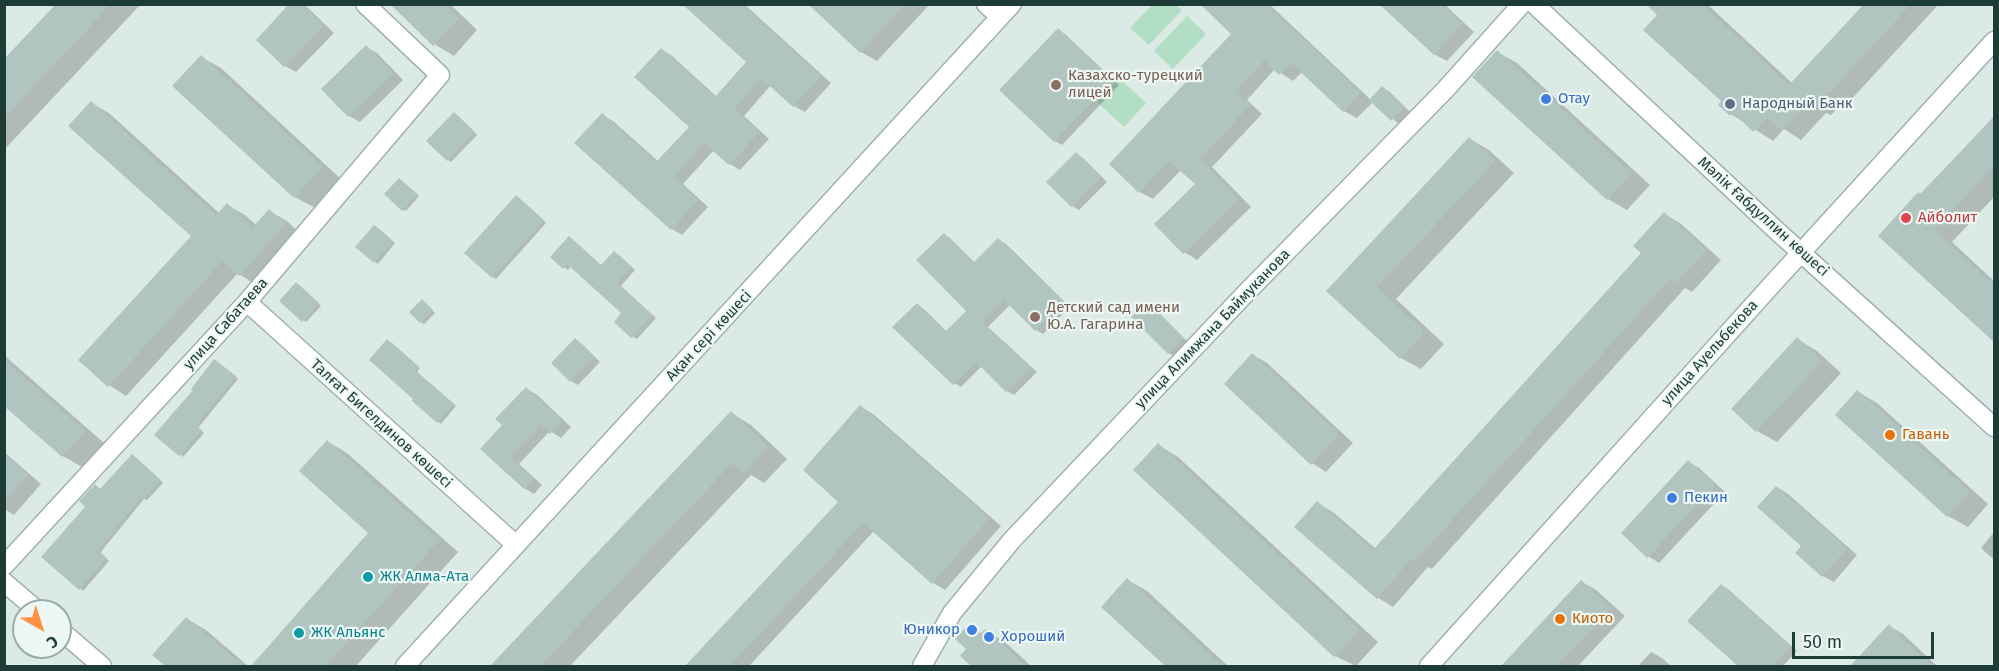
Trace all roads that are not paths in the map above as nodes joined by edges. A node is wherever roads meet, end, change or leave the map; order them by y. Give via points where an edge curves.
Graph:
1 (365, 4) edge
2 (986, 4) edge
3 (1522, 4) edge
4 (1541, 7) edge
5 (1006, 11) edge
6 (1995, 41) edge
7 (1801, 253) junction
8 (247, 302) junction
9 (1995, 427) edge
10 (516, 545) junction
11 (4, 566) edge
12 (4, 582) edge
13 (24, 599) edge
14 (72, 640) edge
15 (102, 666) edge
16 (405, 666) edge
17 (922, 666) edge
18 (1429, 666) edge

1 - 8 street, улица Сабатаева via 440,75
2 - 5 street
3 - 17 street, улица Алимжана Баймуканова via 1445,90 1012,540 952,612
4 - 7 street, Мәлік Ғабдуллин көшесі
5 - 10 street, Ақан сері көшесі
6 - 7 street, улица Ауельбекова
7 - 9 street, Мәлік Ғабдуллин көшесі
7 - 18 street, улица Ауельбекова
8 - 10 street, Талғат Бигелдинов көшесі
8 - 11 street, улица Сабатаева
10 - 16 street, Ақан сері көшесі
12 - 13 street
14 - 15 street

